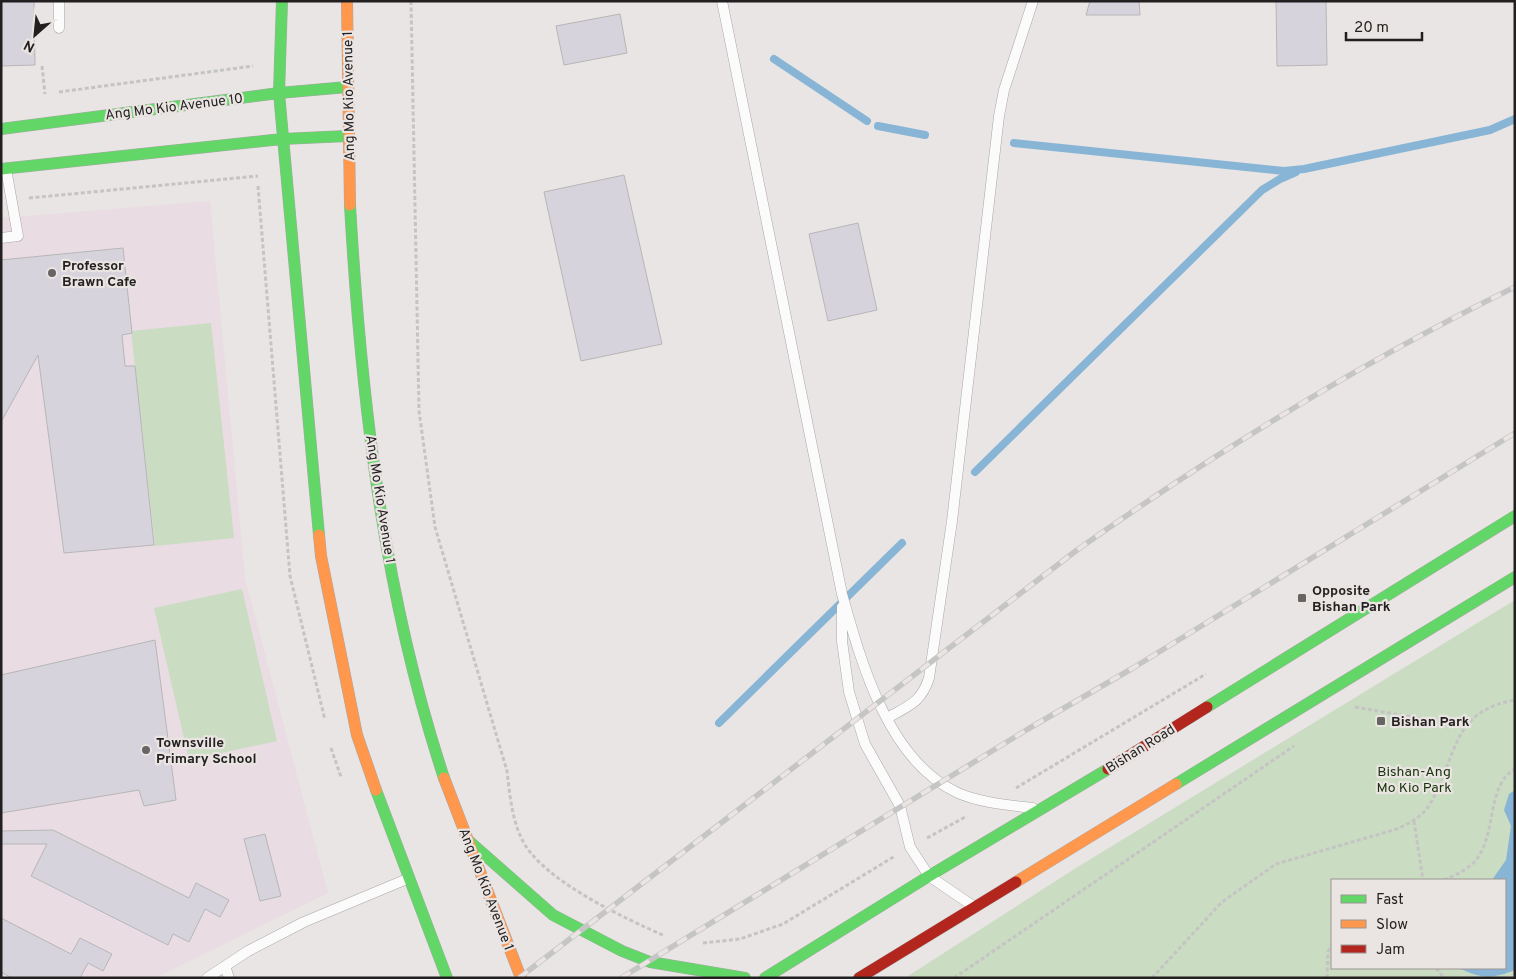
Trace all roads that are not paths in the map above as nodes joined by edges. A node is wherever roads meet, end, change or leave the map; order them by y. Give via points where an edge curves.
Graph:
1 (59, 1) edge
2 (282, 1) edge
3 (347, 1) edge
4 (722, 1) edge
5 (1033, 1) edge
6 (59, 28) dead end
7 (346, 87) junction
8 (279, 93) junction
9 (1, 129) edge
10 (347, 136) junction
11 (282, 139) junction
12 (4, 169) edge
13 (1, 238) edge
14 (1515, 516) edge
15 (1515, 577) edge
16 (842, 594) junction
17 (887, 718) junction
18 (1042, 810) junction
19 (467, 839) junction
20 (929, 876) junction
21 (408, 878) junction
22 (973, 906) junction
23 (225, 966) junction
24 (207, 978) edge
25 (229, 978) edge
26 (446, 978) edge
27 (521, 978) edge
28 (745, 978) edge
29 (764, 978) edge
30 (859, 978) edge

1 - 6 lane
2 - 8 main road
3 - 7 main road, Ang Mo Kio Avenue 1
4 - 16 lane
5 - 17 lane via 1004,90 1000,116 935,642 925,690 917,701
7 - 8 main road, Ang Mo Kio Avenue 10
7 - 10 main road, Ang Mo Kio Avenue 1
8 - 9 main road, Ang Mo Kio Avenue 10
8 - 11 main road
10 - 11 main road
10 - 19 main road, Ang Mo Kio Avenue 1 via 364,378 383,524 415,677 435,749
11 - 12 main road
11 - 21 main road via 321,556 357,735
12 - 13 lane via 18,236
14 - 18 main road, Bishan Road
15 - 22 main road
16 - 17 lane via 867,676
16 - 20 lane via 842,641 849,692 865,744 900,806 910,847
17 - 18 lane via 929,774 958,793
18 - 20 main road, Bishan Road
19 - 27 main road, Ang Mo Kio Avenue 1
19 - 28 main road via 553,915 622,951 650,962
20 - 22 lane
20 - 29 main road, Bishan Road
21 - 23 lane via 304,922
21 - 26 main road
22 - 30 main road
23 - 24 lane
23 - 25 lane

